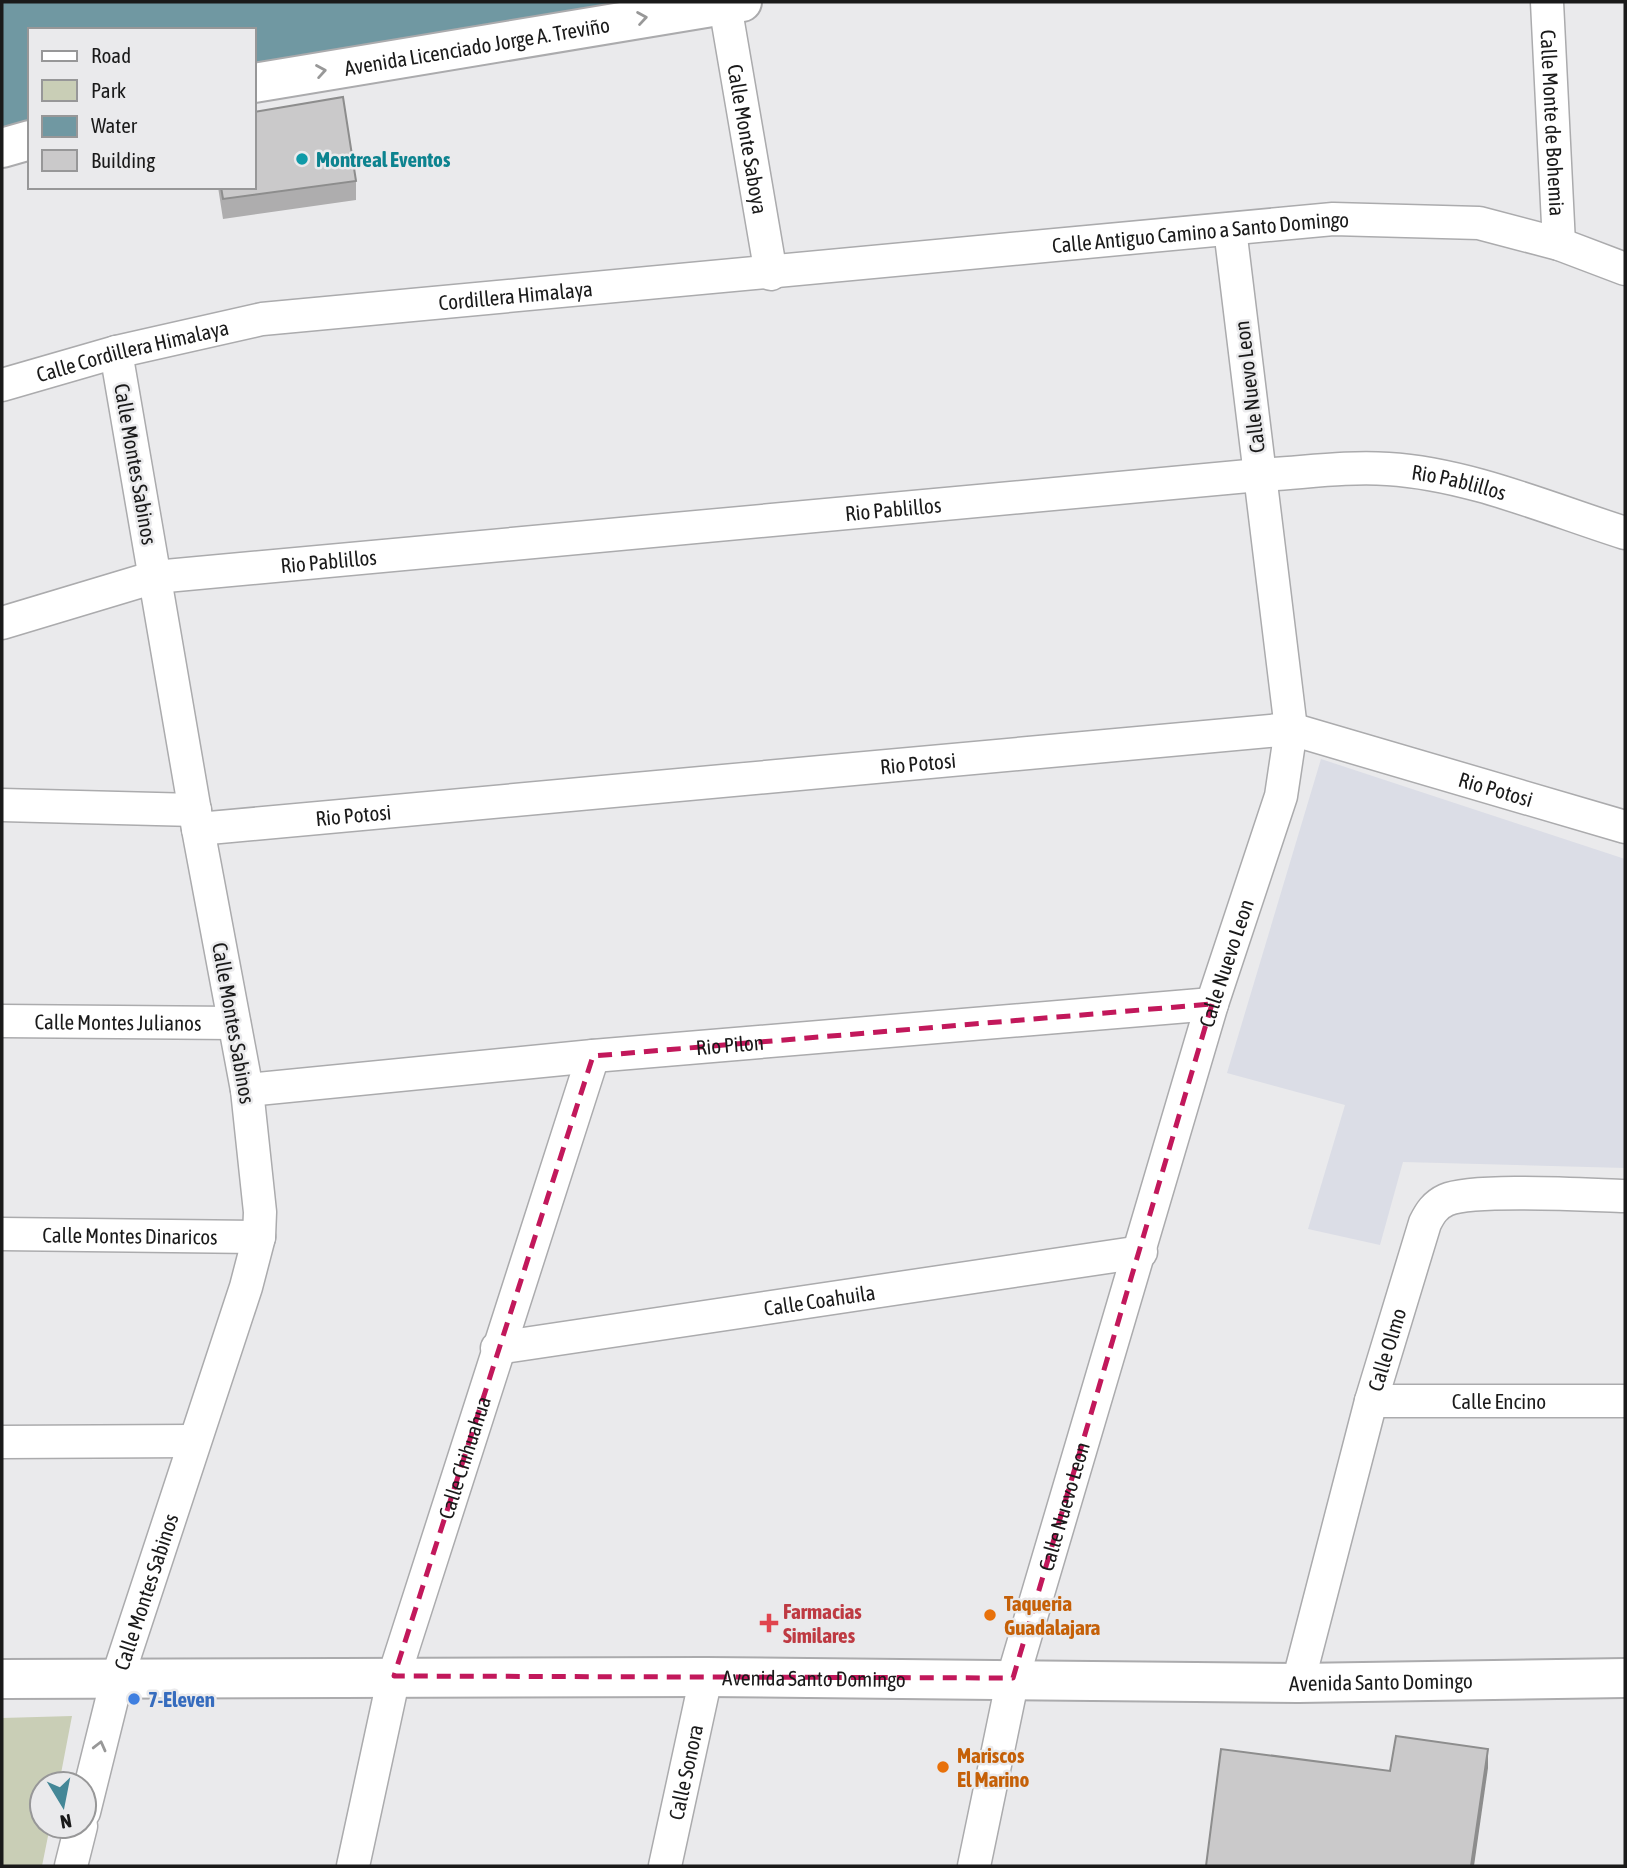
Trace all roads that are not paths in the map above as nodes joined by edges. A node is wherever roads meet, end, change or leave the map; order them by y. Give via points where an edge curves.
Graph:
1 (1547, 2) edge
2 (734, 3) edge
3 (256, 83) edge
4 (28, 141) edge
5 (2, 148) edge
6 (1230, 229) junction
7 (1559, 244) junction
8 (1625, 269) edge
9 (771, 274) junction
10 (262, 319) joint
11 (116, 352) junction
12 (2, 385) edge
13 (1259, 475) junction
14 (1625, 533) edge
15 (156, 577) junction
16 (2, 623) edge
17 (1291, 729) junction
18 (2, 805) edge
19 (197, 820) junction
20 (1625, 827) edge
21 (1212, 1004) junction
22 (2, 1021) edge
23 (234, 1023) junction
24 (593, 1056) junction
25 (247, 1090) junction
26 (1625, 1196) edge
27 (2, 1234) edge
28 (259, 1237) junction
29 (1141, 1252) junction
30 (498, 1348) junction
31 (1371, 1401) junction
32 (1625, 1401) edge
33 (193, 1441) junction
34 (2, 1442) edge
35 (394, 1676) junction
36 (706, 1677) junction
37 (1013, 1678) junction
38 (1625, 1678) edge
39 (2, 1679) edge
40 (117, 1679) junction
41 (1298, 1683) junction
42 (94, 1770) edge
43 (77, 1840) edge
44 (71, 1866) edge
45 (353, 1866) edge
46 (665, 1866) edge
47 (974, 1866) edge

1 - 7 street, Calle Monte de Bohemia
3 -> 2 main road, Avenida Licenciado Jorge A. Treviño
2 - 9 street, Calle Monte Saboya
4 - 5 main road
6 - 7 street, Calle Antiguo Camino a Santo Domingo via 1333,219 1409,219 1479,223
6 - 9 street, Calle Antiguo Camino a Santo Domingo
6 - 13 street, Calle Nuevo Leon
7 - 8 street, Calle Antiguo Camino a Santo Domingo
9 - 10 street, Cordillera Himalaya
10 - 11 street, Calle Cordillera Himalaya
11 - 12 street, Calle Cordillera Himalaya
11 - 15 street, Calle Montes Sabinos
13 - 14 street, Rio Pablillos via 1387,469 1452,479
13 - 15 street, Rio Pablillos
13 - 17 street, Calle Nuevo Leon
15 - 16 street, Rio Pablillos
15 - 19 street, Calle Montes Sabinos
17 - 19 street, Rio Potosi
17 - 20 street, Rio Potosi
17 - 21 street, Calle Nuevo Leon via 1281,796
18 - 19 street, Rio Potosi
19 - 23 street, Calle Montes Sabinos
21 - 24 street, Rio Pilon
21 - 29 street, Calle Nuevo Leon
22 - 23 street, Calle Montes Julianos
23 - 25 street, Calle Montes Sabinos
24 - 25 street, Rio Pilon
24 - 30 street, Calle Chihuahua
25 - 28 street, Calle Montes Sabinos via 258,1175
26 - 31 street, Calle Olmo via 1473,1195 1447,1199 1433,1208
27 - 28 street, Calle Montes Dinaricos
28 - 33 street, Calle Montes Sabinos via 232,1332
29 - 30 street, Calle Coahuila
29 - 37 street, Calle Nuevo Leon
30 - 35 street, Calle Chihuahua
31 - 32 street, Calle Encino
31 - 41 street, Calle Olmo
33 - 34 street
33 - 40 street, Calle Montes Sabinos
35 - 36 main road, Avenida Santo Domingo
35 - 40 main road, Avenida Santo Domingo
35 - 45 street, Calle Chihuahua
36 - 37 main road, Avenida Santo Domingo
36 - 46 street, Calle Sonora
37 - 41 main road, Avenida Santo Domingo
37 - 47 street, Calle Nuevo Leon
38 - 41 main road, Avenida Santo Domingo
39 - 40 main road, Avenida Santo Domingo
42 -> 40 street, Calle Montes Sabinos
43 - 44 street

